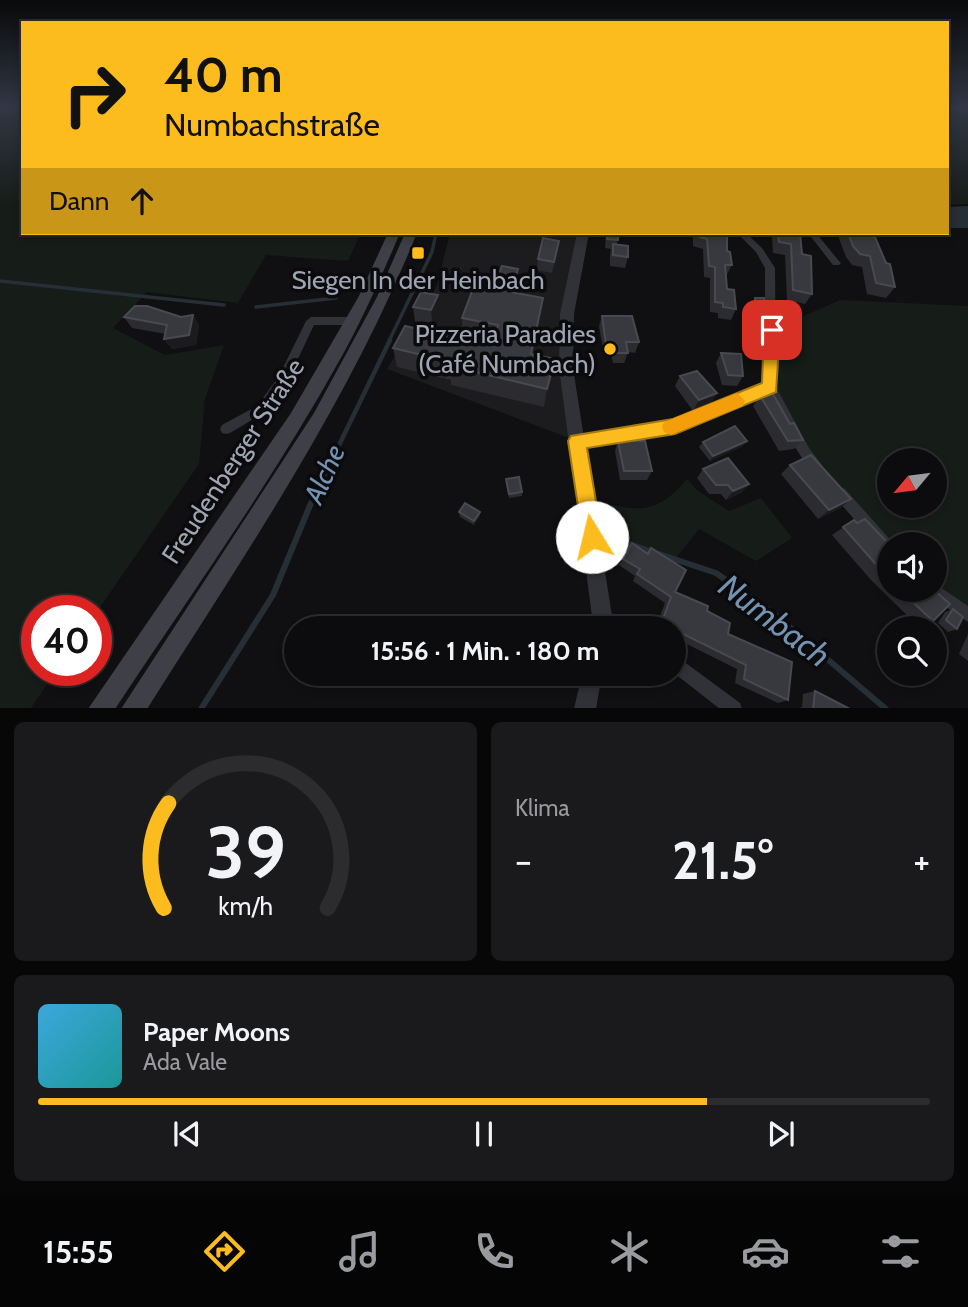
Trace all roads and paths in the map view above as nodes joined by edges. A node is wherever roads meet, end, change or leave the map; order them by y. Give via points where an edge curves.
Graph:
1 (393, 235) edge
2 (410, 235) edge
3 (583, 235) edge
4 (743, 235) edge
5 (814, 235) edge
6 (836, 263) dead end
7 (352, 321) junction
8 (770, 387) junction
9 (226, 429) dead end
10 (577, 441) junction
11 (821, 472) edge
12 (830, 481) edge
13 (877, 535) edge
14 (947, 599) edge
15 (968, 614) edge
16 (600, 616) edge
17 (686, 672) edge
18 (590, 686) edge
19 (101, 708) edge
20 (134, 708) edge
21 (585, 708) edge
22 (733, 708) edge

1 - 7 main road, Freudenberger Straße
2 - 20 main road, Freudenberger Straße via 339,385
3 - 10 street via 565,334
4 - 8 street via 769,268
5 - 6 street
7 - 9 street via 311,321 283,379 261,409
7 - 19 main road, Freudenberger Straße via 250,489
8 - 10 street via 686,422
8 - 11 street
10 - 16 street
12 - 13 street
14 - 15 street
17 - 22 street
18 - 21 street

